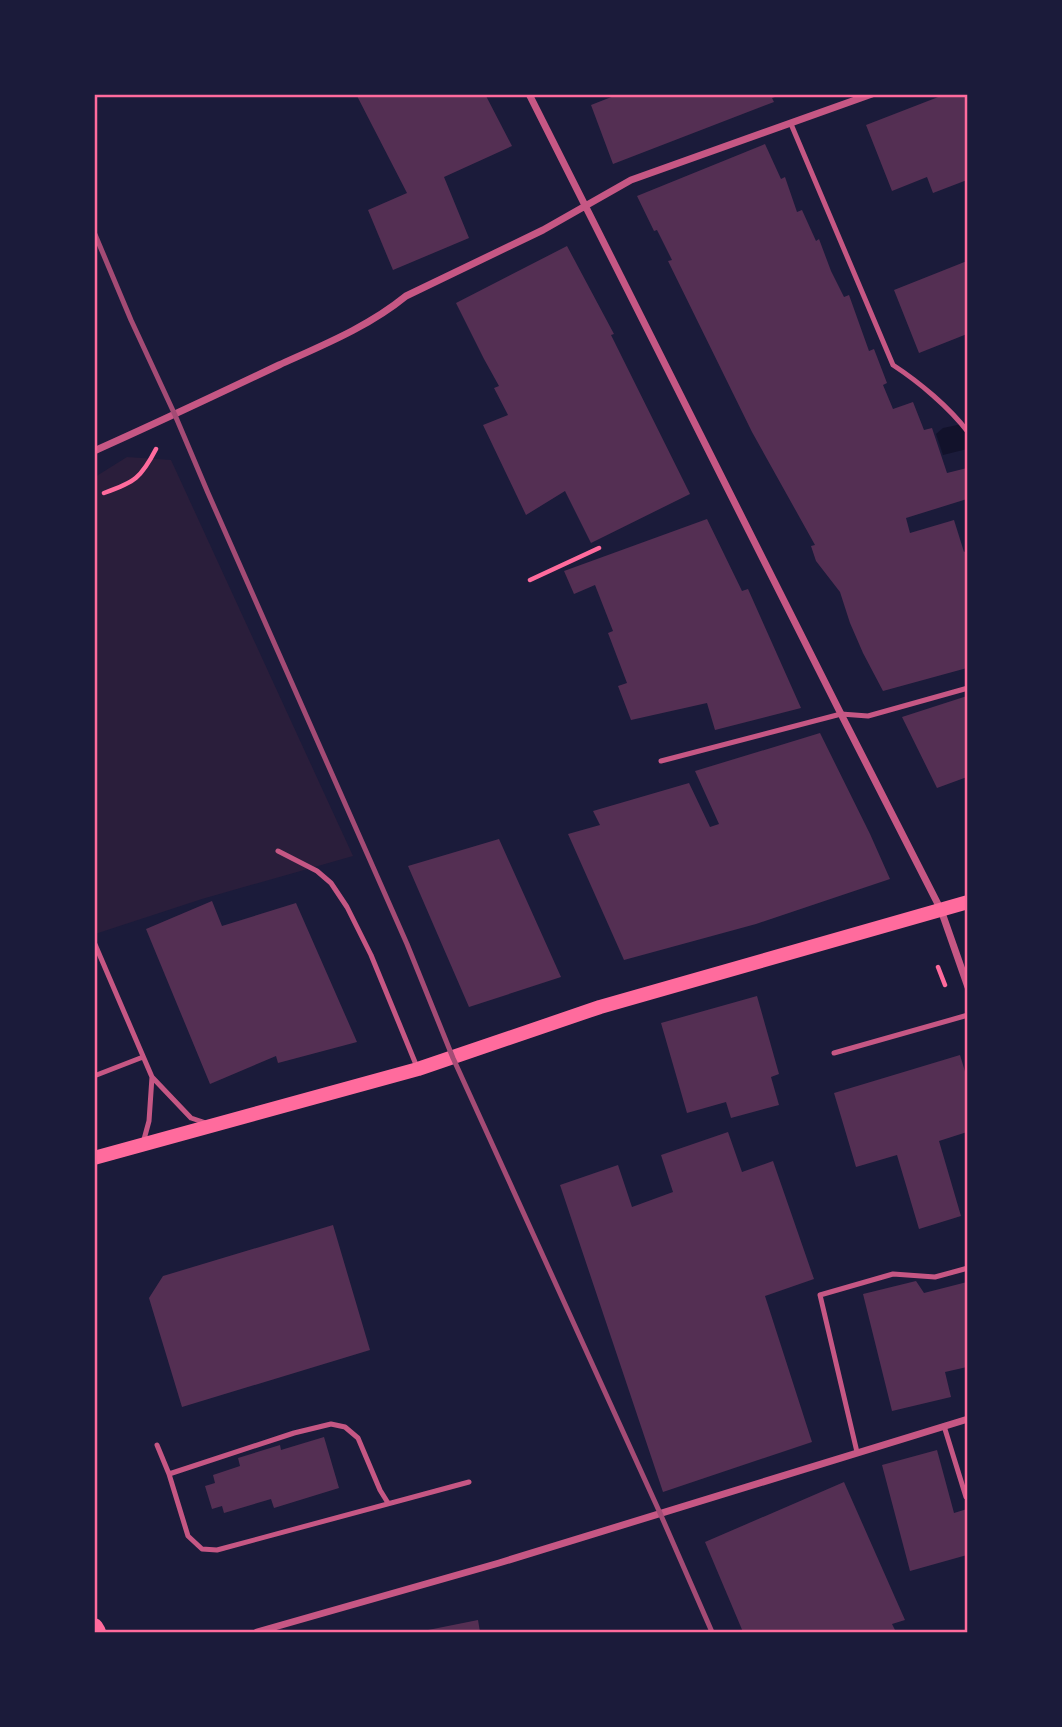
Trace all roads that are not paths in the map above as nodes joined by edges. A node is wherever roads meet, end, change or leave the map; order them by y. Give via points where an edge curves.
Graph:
1 (529, 94) edge
2 (872, 94) edge
3 (791, 124) junction
4 (586, 205) junction
5 (968, 432) edge
6 (94, 450) edge
7 (968, 688) edge
8 (841, 714) junction
9 (661, 761) dead end
10 (278, 851) dead end
11 (968, 902) edge
12 (941, 910) junction
13 (94, 942) edge
14 (968, 987) edge
15 (968, 1015) edge
16 (834, 1054) dead end
17 (143, 1057) junction
18 (418, 1069) junction
19 (94, 1076) edge
20 (152, 1077) junction
21 (212, 1125) junction
22 (142, 1145) junction
23 (94, 1158) edge
24 (968, 1268) edge
25 (968, 1419) edge
26 (944, 1426) junction
27 (157, 1445) dead end
28 (857, 1452) junction
29 (169, 1474) junction
30 (468, 1482) dead end
31 (968, 1497) edge
32 (388, 1503) junction
33 (94, 1627) edge
34 (97, 1633) edge
35 (257, 1633) edge

1 - 4 street
2 - 3 street
3 - 4 street via 631,180
3 - 5 lane via 893,365
4 - 6 street via 406,296 364,325
4 - 8 street
7 - 8 lane via 868,716
8 - 9 lane
8 - 12 street
10 - 18 lane via 317,871 347,907
11 - 12 main road
12 - 14 street
12 - 18 main road via 600,1007
13 - 17 lane
15 - 16 lane
17 - 19 lane
17 - 20 lane
18 - 21 main road
20 - 21 lane via 191,1118
20 - 22 lane
21 - 22 main road
22 - 23 main road
24 - 28 lane via 935,1277 893,1274 820,1295
25 - 26 street
26 - 28 street
26 - 31 lane
27 - 29 lane
28 - 35 street
29 - 32 lane via 331,1424 345,1427 358,1438
29 - 32 lane via 188,1536 202,1549 217,1550
30 - 32 lane
33 - 34 main road

